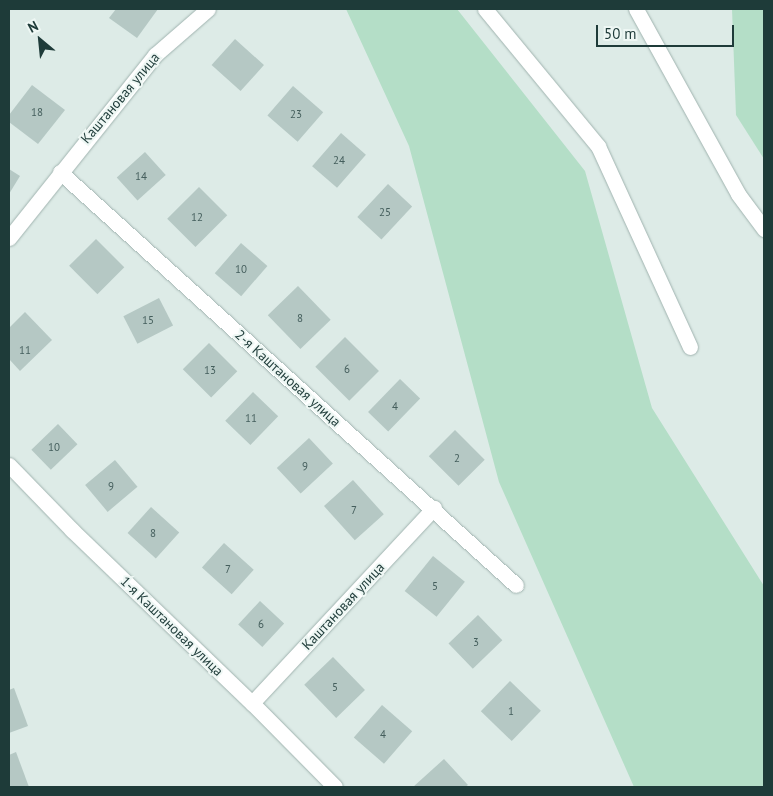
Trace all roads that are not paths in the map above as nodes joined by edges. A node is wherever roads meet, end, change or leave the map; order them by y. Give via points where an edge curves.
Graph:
1 (208, 9) edge
2 (485, 9) edge
3 (636, 9) edge
4 (60, 172) junction
5 (764, 229) edge
6 (9, 238) edge
7 (690, 347) dead end
8 (9, 465) edge
9 (434, 508) junction
10 (516, 584) dead end
11 (252, 703) junction
12 (335, 787) edge

1 - 4 street, Каштановая улица via 155,55
2 - 7 street via 598,146
3 - 5 street via 738,194
4 - 6 street
4 - 9 street, 2-я Каштановая улица
8 - 11 street, 1-я Каштановая улица
9 - 10 street, 2-я Каштановая улица
9 - 11 street, Каштановая улица
11 - 12 street, 1-я Каштановая улица

